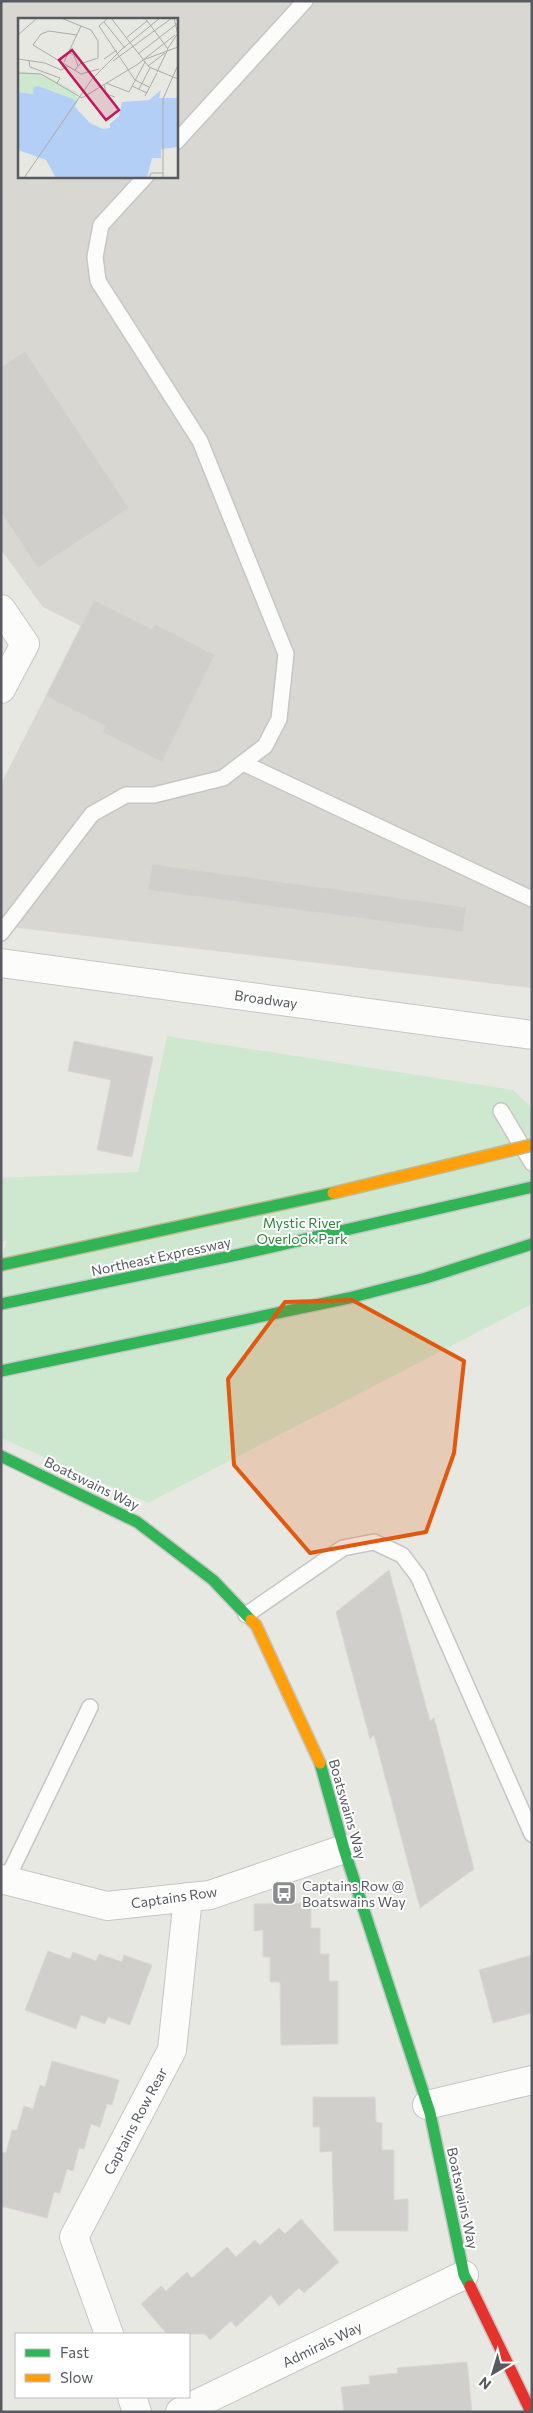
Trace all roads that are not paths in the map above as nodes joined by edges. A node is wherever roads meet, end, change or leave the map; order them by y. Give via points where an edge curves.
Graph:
1 (305, 1) edge
2 (178, 140) edge
3 (144, 178) edge
4 (1, 610) edge
5 (1, 689) edge
6 (243, 763) junction
7 (532, 899) edge
8 (1, 933) edge
9 (1, 963) edge
10 (532, 1035) edge
11 (501, 1111) dead end
12 (532, 1145) edge
13 (532, 1163) edge
14 (532, 1186) edge
15 (532, 1244) edge
16 (1, 1265) edge
17 (1, 1303) edge
18 (1, 1371) edge
19 (1, 1456) edge
20 (246, 1615) junction
21 (90, 1707) dead end
22 (532, 1834) edge
23 (344, 1849) junction
24 (4, 1880) edge
25 (188, 1897) junction
26 (532, 2080) edge
27 (427, 2105) junction
28 (464, 2276) junction
29 (109, 2333) edge
30 (132, 2398) edge
31 (137, 2412) edge
32 (180, 2412) edge
33 (531, 2412) edge

1 - 2 lane
3 - 6 lane via 101,226 95,257 98,281 200,441 286,654 279,719 265,746
4 - 5 street via 25,644
6 - 7 lane
6 - 8 lane via 223,778 154,795 126,795 92,814
9 - 10 street, Broadway
11 - 13 lane
12 - 16 main road, bridge via 331,1193
14 - 17 main road, Northeast Expressway via 241,1254
15 - 18 main road via 426,1278 349,1298
19 - 20 main road, Boatswains Way via 137,1522 213,1580
20 - 22 lane via 343,1548 374,1542 402,1555 418,1576
20 - 23 main road, Boatswains Way via 256,1625 319,1761
21 - 24 lane
23 - 25 street, Captains Row via 210,1895
23 - 27 main road, Boatswains Way
24 - 25 street, Captains Row via 107,1906
25 - 29 street, Captains Row Rear via 172,2050 74,2236
26 - 27 street
27 - 28 main road, Boatswains Way
28 - 32 street, Admirals Way
28 - 33 main road, Boatswains Way
30 - 31 street

